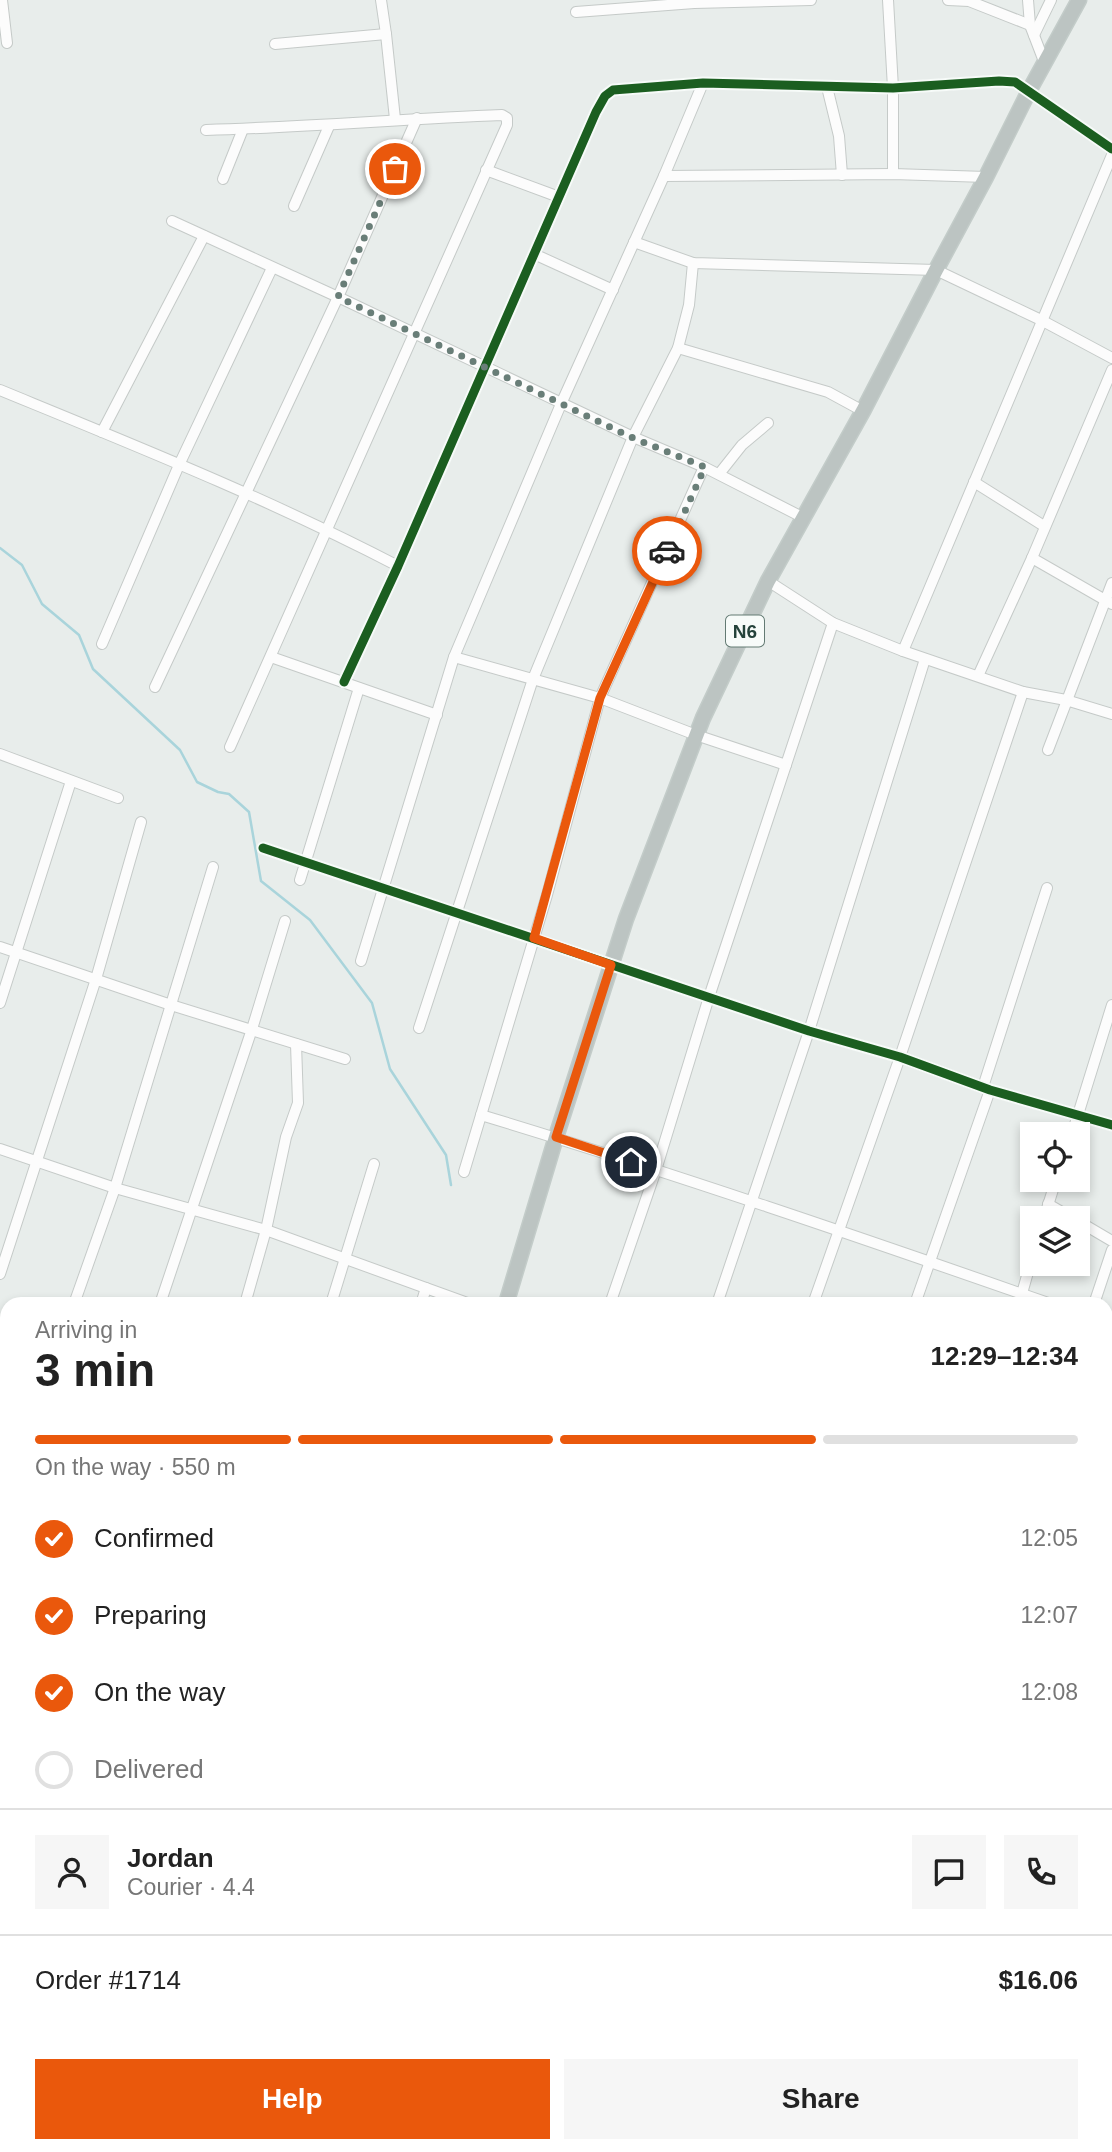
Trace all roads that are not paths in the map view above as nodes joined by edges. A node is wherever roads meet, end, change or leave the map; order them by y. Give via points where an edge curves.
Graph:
1 (2, 0) edge
2 (381, 0) edge
3 (811, 0) edge
4 (888, 0) edge
5 (948, 0) edge
6 (1028, 0) edge
7 (1051, 0) edge
8 (1079, 0) edge
9 (576, 12) dead end
10 (1030, 25) junction
11 (386, 34) junction
12 (1034, 35) junction
13 (7, 43) dead end
14 (275, 44) dead end
15 (1045, 64) junction
16 (704, 83) junction
17 (827, 87) junction
18 (893, 88) junction
19 (1029, 91) junction
20 (417, 118) junction
21 (395, 119) junction
22 (329, 126) junction
23 (243, 129) junction
24 (206, 130) dead end
25 (1112, 149) edge
26 (1112, 155) edge
27 (486, 170) junction
28 (842, 174) junction
29 (893, 174) junction
30 (664, 176) junction
31 (986, 177) junction
32 (223, 179) dead end
33 (559, 197) junction
34 (294, 206) dead end
35 (172, 221) dead end
36 (204, 236) junction
37 (634, 242) junction
38 (534, 254) junction
39 (693, 263) junction
40 (272, 268) junction
41 (936, 270) junction
42 (613, 290) junction
43 (338, 297) junction
44 (1041, 320) junction
45 (414, 335) junction
46 (678, 348) junction
47 (1112, 358) edge
48 (484, 367) junction
49 (1112, 370) edge
50 (0, 390) edge
51 (561, 404) junction
52 (863, 411) junction
53 (768, 423) dead end
54 (102, 432) junction
55 (633, 438) junction
56 (178, 465) junction
57 (705, 467) junction
58 (719, 474) junction
59 (974, 482) junction
60 (248, 492) junction
61 (804, 518) junction
62 (1044, 526) junction
63 (326, 529) junction
64 (1032, 558) junction
65 (398, 566) junction
66 (768, 581) junction
67 (1112, 583) edge
68 (1108, 602) edge
69 (833, 623) junction
70 (102, 644) dead end
71 (903, 651) junction
72 (271, 657) junction
73 (454, 657) junction
74 (925, 659) junction
75 (978, 676) junction
76 (533, 679) junction
77 (344, 682) junction
78 (155, 687) dead end
79 (359, 688) junction
80 (1023, 692) junction
81 (600, 698) junction
82 (1066, 700) junction
83 (1112, 714) edge
84 (437, 715) junction
85 (696, 735) junction
86 (230, 747) dead end
87 (1048, 750) dead end
88 (0, 754) edge
89 (786, 765) junction
90 (71, 780) junction
91 (118, 798) dead end
92 (141, 822) dead end
93 (263, 848) dead end
94 (305, 863) junction
95 (213, 867) dead end
96 (300, 880) dead end
97 (385, 888) junction
98 (1047, 888) dead end
99 (457, 912) junction
100 (285, 921) dead end
101 (534, 938) junction
102 (0, 947) edge
103 (16, 953) junction
104 (361, 961) dead end
105 (611, 965) junction
106 (96, 979) junction
107 (709, 998) junction
108 (0, 1003) edge
109 (171, 1004) junction
110 (1112, 1005) edge
111 (419, 1028) dead end
112 (252, 1029) junction
113 (809, 1031) junction
114 (296, 1044) junction
115 (900, 1057) junction
116 (345, 1059) dead end
117 (986, 1088) junction
118 (481, 1115) junction
119 (1079, 1115) junction
120 (1076, 1122) edge
121 (1112, 1125) edge
122 (556, 1137) junction
123 (0, 1149) edge
124 (37, 1161) junction
125 (374, 1164) dead end
126 (656, 1170) junction
127 (464, 1172) dead end
128 (115, 1188) junction
129 (1052, 1192) edge
130 (752, 1202) junction
131 (1048, 1204) joint
132 (1051, 1206) edge
133 (191, 1211) junction
134 (1090, 1229) edge
135 (266, 1230) junction
136 (839, 1230) junction
137 (1112, 1241) edge
138 (1112, 1250) edge
139 (345, 1260) junction
140 (929, 1261) junction
141 (0, 1274) edge
142 (1027, 1276) edge
143 (426, 1288) junction
144 (76, 1297) edge
145 (162, 1297) edge
146 (247, 1297) edge
147 (333, 1297) edge
148 (423, 1297) edge
149 (451, 1297) edge
150 (508, 1297) edge
151 (612, 1297) edge
152 (719, 1297) edge
153 (815, 1297) edge
154 (917, 1297) edge
155 (1016, 1297) edge
156 (1022, 1297) edge
157 (1096, 1297) edge

1 - 13 street
2 - 11 street
3 - 9 street
4 - 18 street
5 - 10 street via 969,1
6 - 10 street
7 - 12 street
8 - 15 highway, N6
10 - 12 street
11 - 14 street
11 - 21 street
12 - 15 street
15 - 19 highway, N6
16 - 17 street
16 - 30 street
16 - 33 street via 613,90 605,96
17 - 18 street
17 - 28 street via 839,136
18 - 19 street via 999,81 1015,82
18 - 29 street
19 - 25 street
19 - 31 highway, N6
20 - 21 street
20 - 27 street via 507,118
20 - 43 street
21 - 22 street
22 - 23 street
22 - 34 street
23 - 24 street
23 - 32 street
26 - 44 street
27 - 33 street
27 - 45 street
28 - 29 street
28 - 30 street
29 - 31 street
30 - 37 street
31 - 41 highway, N6
33 - 38 street
35 - 36 street
36 - 40 street
36 - 54 street
37 - 39 street
37 - 42 street
38 - 42 street
38 - 48 street
39 - 41 street
39 - 46 street
40 - 43 street
40 - 56 street
41 - 44 street
41 - 52 highway, N6
42 - 51 street
43 - 45 street
43 - 60 street
44 - 47 street
44 - 59 street
45 - 48 street
45 - 63 street
46 - 52 street via 828,392
46 - 55 street
48 - 51 street
48 - 65 street
49 - 62 street
50 - 54 street
51 - 55 street
51 - 73 street
52 - 61 highway, N6
53 - 58 street via 742,445
54 - 56 street
55 - 57 street
55 - 76 street
56 - 60 street
56 - 70 street
57 - 58 street
57 - 81 street
58 - 61 street
59 - 62 street
59 - 71 street
60 - 63 street
60 - 78 street
61 - 66 highway, N6
62 - 64 street
63 - 65 street
63 - 72 street
64 - 68 street
64 - 75 street
65 - 77 street
66 - 69 street
66 - 85 highway, N6
67 - 68 street
68 - 82 street
69 - 71 street
69 - 89 street
71 - 74 street
72 - 77 street
72 - 86 street
73 - 76 street
73 - 84 street
74 - 75 street
74 - 113 street
75 - 80 street
76 - 81 street
76 - 99 street
77 - 79 street
79 - 84 street
79 - 94 street
80 - 82 street
80 - 115 street
81 - 85 street
81 - 101 street
82 - 83 street
82 - 87 street
84 - 97 street
85 - 89 street
85 - 105 highway, N6
88 - 90 street
89 - 107 street
90 - 91 street
90 - 103 street
92 - 106 street
93 - 94 street
94 - 96 street
94 - 97 street
95 - 109 street
97 - 99 street
97 - 104 street
98 - 117 street
99 - 101 street
99 - 111 street
100 - 112 street
101 - 105 street
101 - 118 street
102 - 103 street
103 - 106 street
103 - 108 street
105 - 107 street
105 - 122 highway, N6
106 - 109 street
106 - 124 street
107 - 113 street
107 - 126 street
109 - 112 street
109 - 128 street
110 - 119 street
112 - 114 street
112 - 133 street
113 - 115 street
113 - 130 street
114 - 116 street
114 - 135 street via 298,1103
115 - 117 street
115 - 136 street
117 - 119 street
117 - 140 street
118 - 122 street
118 - 127 street
119 - 120 street
119 - 121 street
122 - 126 street
122 - 150 highway, N6
123 - 124 street
124 - 128 street
124 - 141 street
125 - 139 street
126 - 130 street
126 - 151 street
128 - 133 street
128 - 144 street
129 - 131 street
130 - 136 street
130 - 152 street
131 - 132 street
133 - 135 street
133 - 145 street
134 - 137 street
135 - 139 street
135 - 146 street
136 - 140 street
136 - 153 street
138 - 157 street
139 - 143 street
139 - 147 street
140 - 154 street
140 - 155 street
142 - 156 street
143 - 148 street
143 - 149 street

